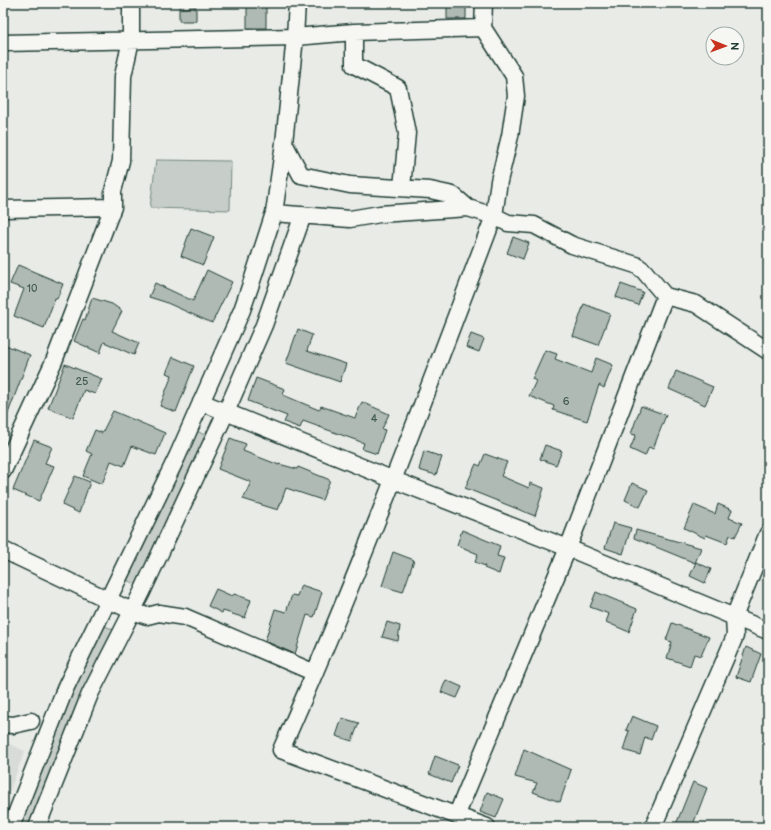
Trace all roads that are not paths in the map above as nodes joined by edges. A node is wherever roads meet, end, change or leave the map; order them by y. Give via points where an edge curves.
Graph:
1 (131, 3) edge
2 (297, 3) edge
3 (484, 3) edge
4 (483, 28) junction
5 (354, 32) junction
6 (295, 37) junction
7 (131, 40) junction
8 (3, 43) edge
9 (284, 143) junction
10 (402, 188) junction
11 (113, 207) junction
12 (3, 208) edge
13 (468, 208) junction
14 (274, 213) junction
15 (303, 215) junction
16 (494, 216) junction
17 (665, 296) junction
18 (768, 351) edge
19 (201, 402) junction
20 (226, 412) junction
21 (3, 471) edge
22 (394, 480) junction
23 (768, 533) edge
24 (568, 548) junction
25 (3, 550) edge
26 (108, 600) junction
27 (132, 610) junction
28 (734, 617) junction
29 (768, 632) edge
30 (315, 673) junction
31 (31, 721) dead end
32 (3, 724) edge
33 (457, 814) junction
34 (11, 827) edge
35 (36, 827) edge
36 (487, 827) edge
37 (653, 827) edge

1 - 7 street
2 - 6 street
3 - 4 street
4 - 5 street
4 - 16 street via 514,76 516,96
5 - 6 street
5 - 10 street via 354,65 398,88 407,133
6 - 7 street
6 - 9 street
7 - 8 street
7 - 11 street via 123,76 121,161 113,191
9 - 10 street via 301,175 350,185
9 - 14 street
10 - 13 street via 453,195
11 - 12 street
11 - 21 street via 54,361
13 - 15 street via 380,214 350,219
13 - 16 street
14 - 15 street
14 - 19 street via 242,310
15 - 20 street via 264,325
16 - 17 street via 508,223 534,225 572,245 636,265
16 - 22 street
17 - 18 street via 696,304
17 - 24 street
19 - 20 street
19 - 26 street via 152,512
20 - 22 street
20 - 27 street
22 - 24 street
22 - 30 street
23 - 28 street
24 - 28 street
24 - 33 street
25 - 26 street
26 - 27 street
26 - 34 street via 65,689
27 - 30 street via 147,616 160,613 185,617
27 - 35 street via 90,694
28 - 29 street
28 - 37 street via 735,636
30 - 33 street via 281,750
31 - 32 street via 13,725
33 - 36 street

